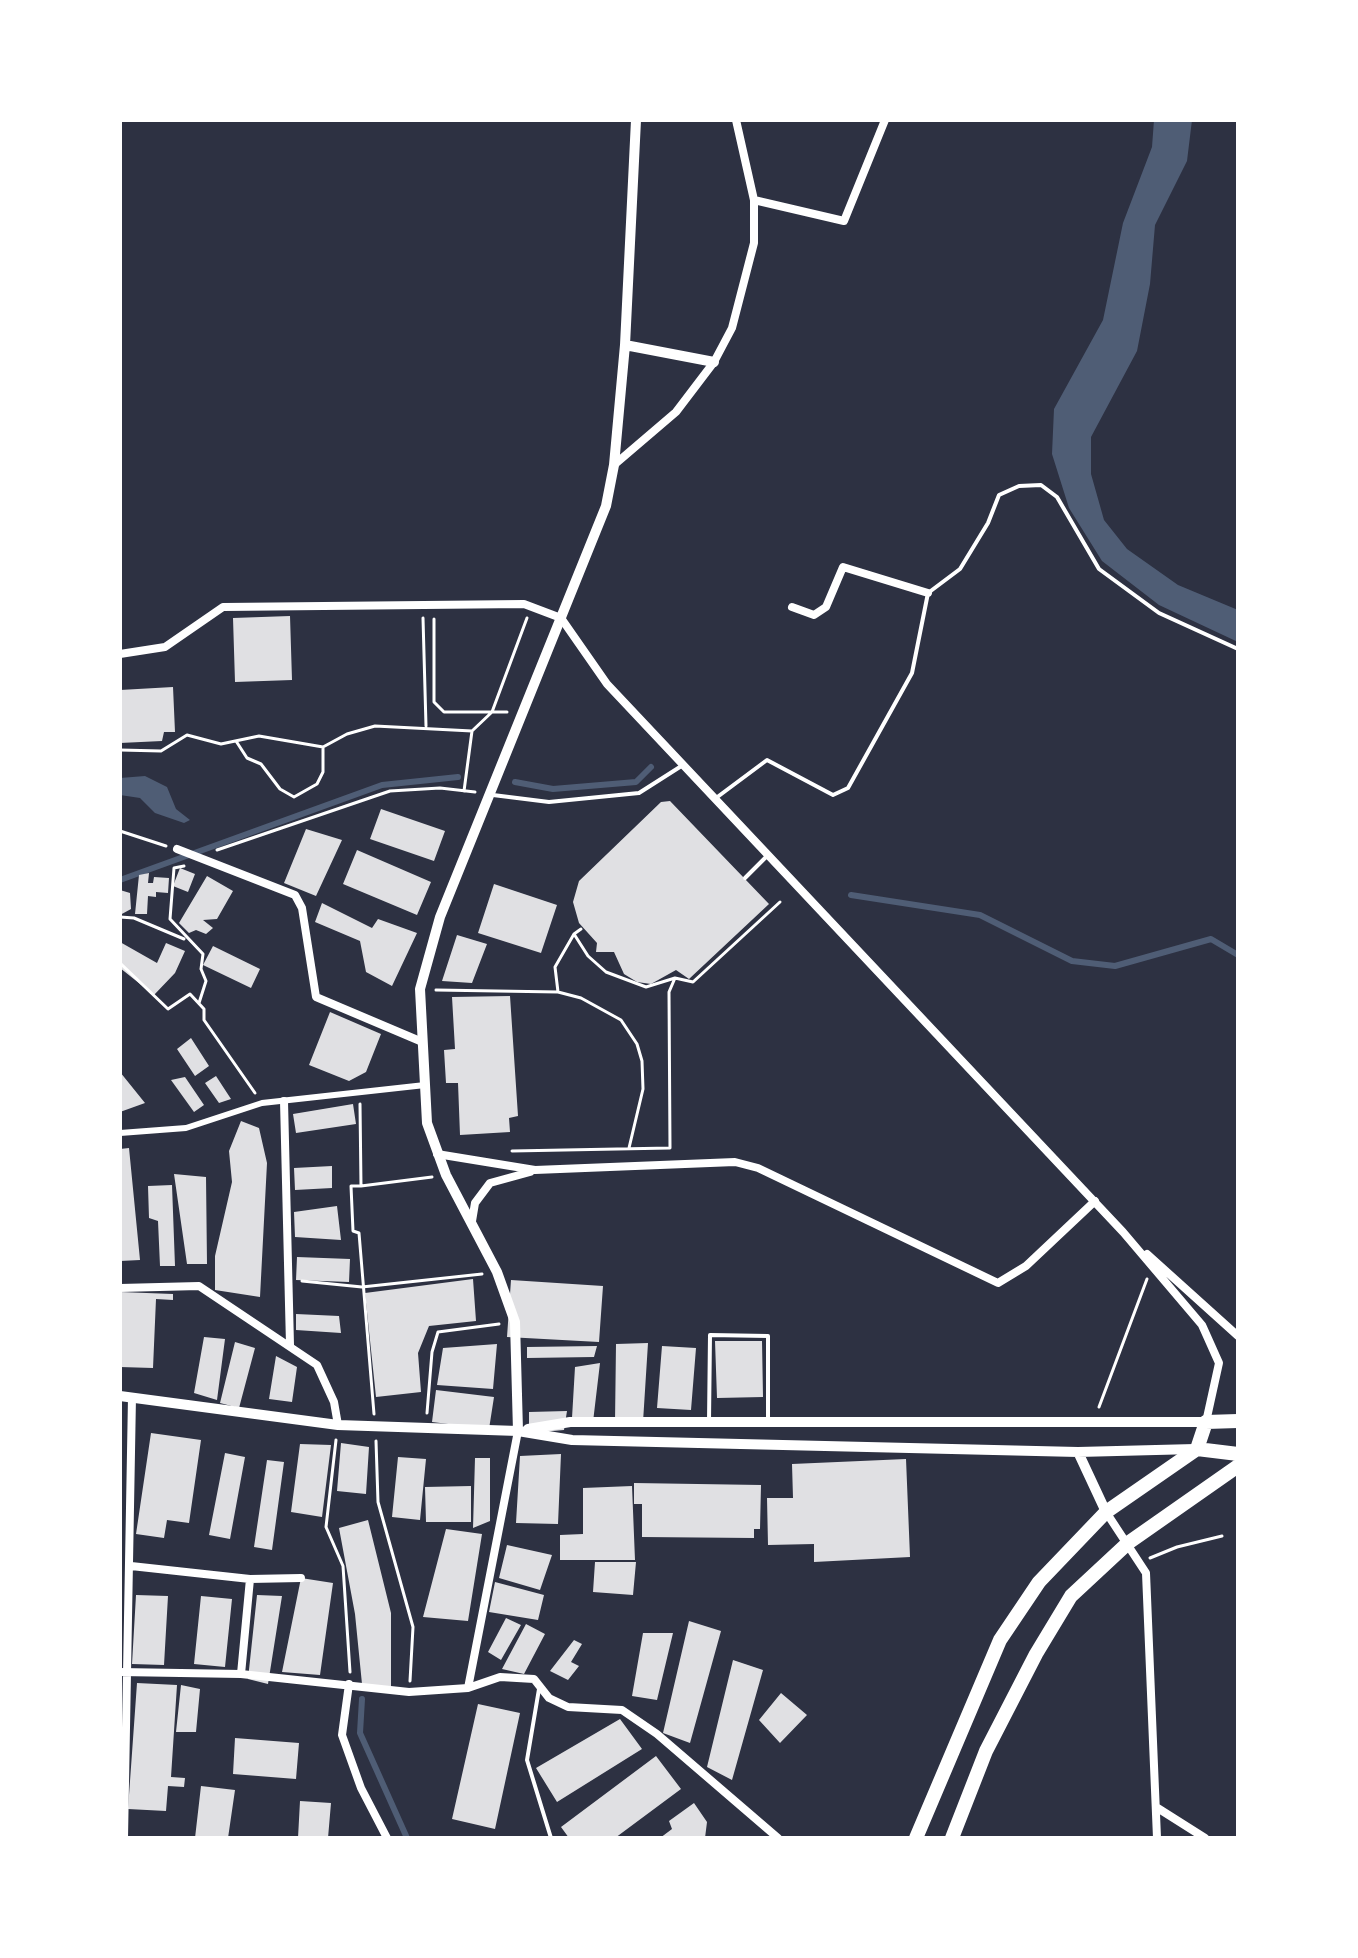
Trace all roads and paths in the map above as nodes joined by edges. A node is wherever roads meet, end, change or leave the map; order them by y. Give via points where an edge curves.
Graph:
1 (636, 120) edge
2 (736, 120) edge
3 (885, 120) edge
4 (754, 200) junction
5 (625, 345) junction
6 (714, 362) junction
7 (614, 465) junction
8 (928, 593) junction
9 (434, 603) junction
10 (792, 607) dead end
11 (533, 608) junction
12 (423, 613) dead end
13 (561, 618) junction
14 (1238, 649) edge
15 (120, 654) edge
16 (492, 712) junction
17 (524, 712) junction
18 (426, 726) junction
19 (472, 731) junction
20 (235, 741) junction
21 (323, 747) junction
22 (120, 750) edge
23 (683, 765) junction
24 (464, 791) junction
25 (491, 795) junction
26 (714, 799) junction
27 (120, 831) edge
28 (177, 849) joint
29 (767, 856) junction
30 (203, 860) junction
31 (745, 878) dead end
32 (780, 902) dead end
33 (120, 917) edge
34 (581, 929) dead end
35 (574, 934) junction
36 (187, 940) junction
37 (120, 963) edge
38 (675, 978) junction
39 (420, 989) junction
40 (558, 992) junction
41 (199, 1003) junction
42 (420, 1041) junction
43 (425, 1085) junction
44 (360, 1091) junction
45 (284, 1101) junction
46 (262, 1103) junction
47 (120, 1133) edge
48 (629, 1148) junction
49 (506, 1152) dead end
50 (437, 1154) junction
51 (535, 1170) junction
52 (446, 1175) junction
53 (361, 1186) junction
54 (1095, 1201) junction
55 (472, 1221) junction
56 (1123, 1232) junction
57 (1152, 1266) junction
58 (497, 1272) junction
59 (288, 1280) junction
60 (362, 1287) junction
61 (120, 1288) edge
62 (515, 1322) junction
63 (1238, 1336) edge
64 (290, 1345) junction
65 (126, 1396) edge
66 (1238, 1421) edge
67 (709, 1422) junction
68 (768, 1422) junction
69 (1093, 1422) junction
70 (1206, 1422) junction
71 (338, 1425) junction
72 (375, 1427) junction
73 (425, 1429) junction
74 (518, 1431) junction
75 (1197, 1449) junction
76 (1078, 1452) junction
77 (1238, 1454) edge
78 (1238, 1466) edge
79 (120, 1500) edge
80 (132, 1504) junction
81 (1106, 1512) junction
82 (1222, 1536) dead end
83 (1128, 1543) junction
84 (1140, 1563) junction
85 (131, 1566) junction
86 (301, 1578) dead end
87 (250, 1579) junction
88 (123, 1672) edge
89 (241, 1674) junction
90 (349, 1684) junction
91 (540, 1687) junction
92 (468, 1688) junction
93 (409, 1692) junction
94 (1156, 1807) junction
95 (124, 1838) edge
96 (387, 1838) edge
97 (551, 1838) edge
98 (778, 1838) edge
99 (916, 1838) edge
100 (952, 1838) edge
101 (1157, 1838) edge
102 (1205, 1838) edge

1 - 5 street
2 - 4 street
3 - 4 street via 844,221
4 - 6 street via 754,243 732,328
5 - 6 street
5 - 7 street
6 - 7 street via 676,412
7 - 13 street via 606,506
8 - 10 street via 843,567 826,607 814,615
8 - 14 lane via 960,569 999,495 1019,486 1041,485 1057,497 1099,569 1159,613
8 - 26 lane via 912,673 848,788 833,795 767,760
9 - 11 street
9 - 15 street via 223,607 165,647
9 - 16 path via 434,702 444,712
11 - 13 street
11 - 16 path
12 - 18 path
13 - 17 street
13 - 23 street via 607,684
16 - 17 path
16 - 19 path
17 - 25 street
18 - 19 path
18 - 21 path via 375,726
19 - 24 path
20 - 21 path via 259,736
20 - 21 path via 247,758 261,764 280,789 294,797 317,784 323,772
20 - 22 path via 221,744 187,735 161,751
23 - 25 lane via 639,793 549,802
23 - 26 street
24 - 25 path
24 - 30 path via 390,791
25 - 39 street via 440,917
26 - 29 street
27 - 28 path
28 - 30 street
29 - 31 lane
29 - 54 street
30 - 36 path via 174,868 170,919
30 - 42 street via 295,895 302,908 316,997
32 - 38 path via 693,982
33 - 36 path
34 - 35 path
35 - 38 path via 606,972 646,987
35 - 40 path via 555,967
36 - 41 path via 203,954 206,981
37 - 41 path via 168,1009 190,994
38 - 48 path via 669,992 670,1148
39 - 40 path
39 - 42 street
40 - 48 path via 605,1008 630,1029 637,1044 643,1089
41 - 46 path via 204,1020
42 - 43 street
43 - 44 street
43 - 50 street via 427,1123
44 - 45 street
44 - 53 path
45 - 46 street
45 - 59 street
46 - 47 street via 186,1128
48 - 49 path
50 - 51 street
50 - 52 street
51 - 54 street via 735,1162 758,1168 998,1283 1026,1266
51 - 55 street via 490,1183 475,1203
52 - 53 path
52 - 55 street
53 - 60 path via 351,1186
54 - 56 street
55 - 58 street
56 - 57 street
56 - 63 street
57 - 69 path
57 - 70 street via 1202,1325 1219,1363
58 - 60 path
58 - 62 street
59 - 60 path
59 - 64 street
60 - 72 path
61 - 64 street via 199,1286
62 - 73 path via 438,1332
62 - 74 street
64 - 71 street via 317,1365
65 - 71 street
65 - 80 street
66 - 70 main road
67 - 68 street
67 - 68 lane via 710,1335 768,1336
67 - 74 street via 570,1422
68 - 69 street
69 - 70 street
70 - 75 main road
71 - 72 street
71 - 90 path via 326,1527 343,1566 352,1661
72 - 73 street
72 - 93 path via 378,1502 413,1627
73 - 74 street
74 - 76 street via 572,1440
74 - 92 street
75 - 76 street
75 - 77 main road
75 - 81 main road
76 - 81 street
78 - 83 main road
79 - 80 street
80 - 85 street
81 - 83 street
81 - 99 main road via 1039,1582 1000,1640
82 - 84 path
83 - 84 street
83 - 100 main road via 1071,1596 1043,1642 986,1751
84 - 94 street via 1146,1573
85 - 87 street
85 - 88 street
86 - 87 street
87 - 89 street
88 - 89 street
88 - 95 street
89 - 90 street
90 - 93 street
90 - 96 street via 342,1735
91 - 92 street via 534,1679 500,1677
91 - 97 lane via 527,1760
91 - 98 street via 568,1707 622,1710
92 - 93 street
94 - 101 street
94 - 102 street

